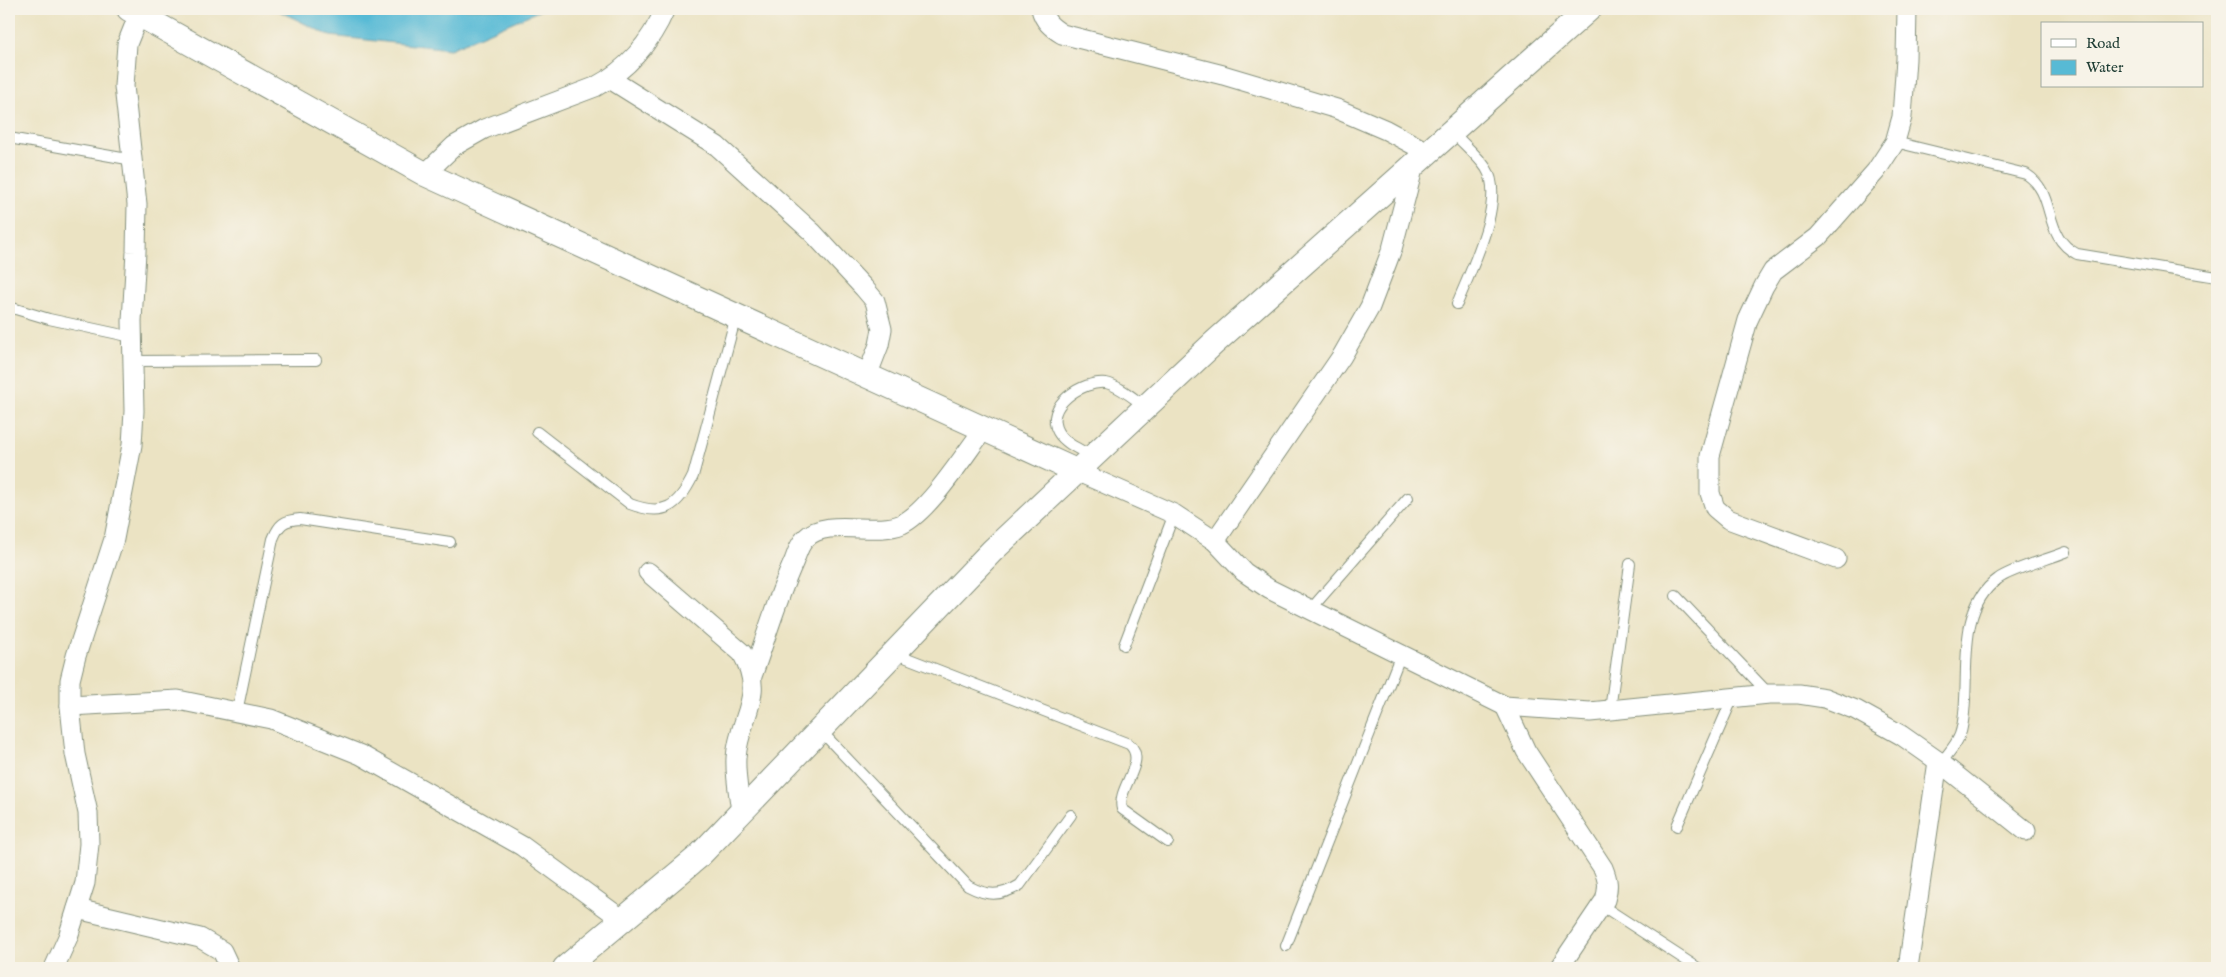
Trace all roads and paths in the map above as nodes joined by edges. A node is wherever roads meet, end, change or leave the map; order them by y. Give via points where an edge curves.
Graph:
1 (665, 9) edge
2 (1040, 9) edge
3 (1907, 9) edge
4 (1581, 10) edge
5 (134, 12) edge
6 (610, 80) junction
7 (1452, 131) junction
8 (9, 138) edge
9 (1895, 142) junction
10 (1421, 158) junction
11 (133, 160) junction
12 (425, 174) junction
13 (2217, 277) edge
14 (1457, 304) dead end
15 (9, 307) edge
16 (736, 316) junction
17 (132, 337) junction
18 (316, 360) dead end
19 (132, 361) junction
20 (867, 376) junction
21 (1146, 407) junction
22 (984, 429) junction
23 (537, 432) dead end
24 (1084, 464) junction
25 (1408, 498) dead end
26 (1174, 514) junction
27 (1214, 541) junction
28 (450, 542) dead end
29 (2066, 552) dead end
30 (1836, 559) dead end
31 (1630, 564) dead end
32 (648, 572) dead end
33 (1676, 596) dead end
34 (1311, 609) junction
35 (1124, 645) dead end
36 (894, 653) junction
37 (1401, 654) junction
38 (752, 676) junction
39 (1769, 694) junction
40 (1733, 697) junction
41 (70, 706) junction
42 (1505, 706) junction
43 (1610, 710) junction
44 (237, 712) junction
45 (820, 730) junction
46 (1940, 762) junction
47 (742, 812) junction
48 (1071, 815) dead end
49 (1678, 826) dead end
50 (2026, 831) dead end
51 (1168, 842) dead end
52 (1601, 905) junction
53 (77, 909) junction
54 (623, 920) junction
55 (1286, 946) dead end
56 (54, 968) edge
57 (230, 968) edge
58 (565, 968) edge
59 (1559, 968) edge
60 (1698, 968) edge
61 (1908, 968) edge

1 - 6 street via 645,46
2 - 10 street via 1050,26 1062,34 1337,108 1386,130
3 - 9 street via 1902,117
4 - 7 street
5 - 11 street via 124,64
5 - 12 street
6 - 12 street via 484,129 454,146
6 - 20 street via 717,146 812,232 864,288 875,302 882,328
7 - 10 street
7 - 14 lane via 1486,168 1493,192 1488,224
8 - 11 lane
9 - 13 lane via 2026,174 2040,186 2061,243 2077,254
9 - 30 street via 1876,171 1818,237 1774,271 1764,286 1748,320 1710,456 1710,493 1715,508 1728,519
10 - 21 street
10 - 27 street via 1370,307 1342,356
11 - 17 street via 137,204
12 - 16 street
15 - 17 lane
16 - 20 street
16 - 23 lane via 693,476 676,504 658,510 630,504
17 - 19 street
18 - 19 lane
19 - 41 street via 132,445 114,539 70,680
20 - 22 street
21 - 24 street
21 - 24 lane via 1115,386 1096,383 1079,388 1059,406 1055,421 1058,431
22 - 24 street
22 - 38 street via 930,499 916,515 902,524 879,529 820,530 805,539 789,571
24 - 26 street
24 - 36 street via 992,550
25 - 34 lane
26 - 27 street
26 - 35 lane
27 - 34 street via 1244,572 1269,589
28 - 44 lane via 300,520 283,522 273,539
29 - 46 lane via 2000,577 1981,598 1966,645 1962,728 1954,746
31 - 43 lane
32 - 38 street via 742,653
33 - 39 lane
34 - 37 street
36 - 45 street
36 - 51 lane via 1129,744 1136,756 1121,799 1122,809
37 - 42 street
37 - 55 lane
38 - 47 street via 751,701 736,758
39 - 40 street
39 - 46 street via 1825,698 1856,710
40 - 43 street
40 - 49 lane
41 - 44 street via 178,700
41 - 53 street via 75,754 88,813 85,883
42 - 43 street via 1590,712
42 - 52 street via 1526,751 1603,868 1609,888
44 - 54 street via 271,719 361,755 522,846
45 - 47 street
45 - 48 lane via 968,886 980,893 994,896 1020,885
46 - 50 street
46 - 61 street
47 - 54 street via 698,857
52 - 59 street
52 - 60 lane
53 - 56 street
53 - 57 street via 200,938 222,952
54 - 58 street

